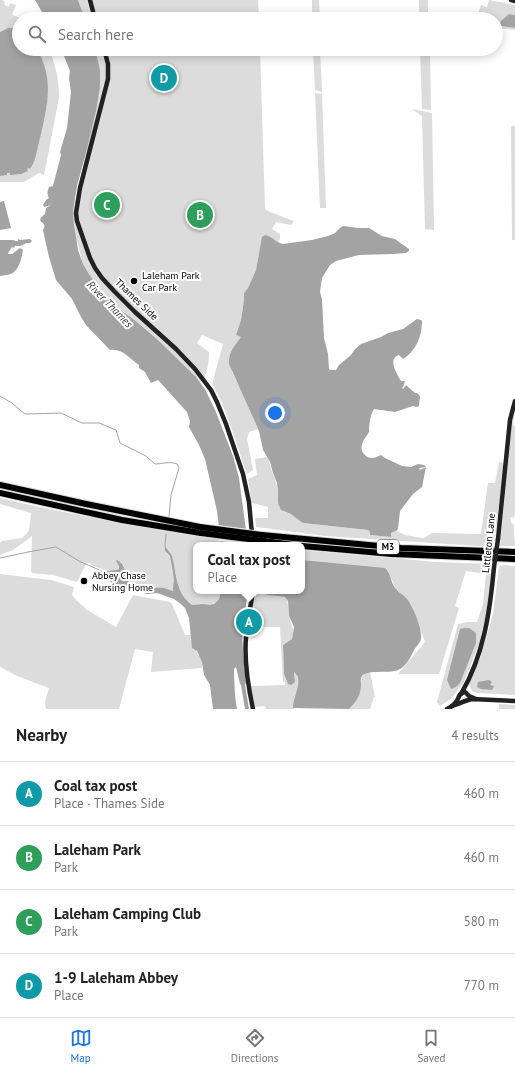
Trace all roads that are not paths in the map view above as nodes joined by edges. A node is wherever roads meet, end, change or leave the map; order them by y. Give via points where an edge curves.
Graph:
1 (90, 0) edge
2 (511, 0) edge
3 (515, 1) edge
4 (93, 12) edge
5 (106, 56) edge
6 (515, 400) edge
7 (0, 484) edge
8 (0, 493) edge
9 (201, 530) junction
10 (262, 538) junction
11 (253, 542) edge
12 (280, 542) edge
13 (305, 546) edge
14 (515, 552) edge
15 (515, 559) edge
16 (252, 594) edge
17 (466, 684) junction
18 (460, 696) junction
19 (467, 698) junction
20 (515, 701) edge
21 (452, 706) junction
22 (253, 709) edge
23 (447, 709) edge

1 - 4 street
2 - 3 street
5 - 11 street, Thames Side via 108,79 80,188 76,213 78,221 90,258 102,278 176,349 211,390 243,474
6 - 17 street, Littleton Lane, bridge via 510,420 486,631
7 - 9 highway, M3
8 - 9 highway, M3 via 122,520
9 - 10 highway, M3, bridge
10 - 12 highway, M3
10 - 14 highway, M3 via 401,548
13 - 15 highway, M3 via 399,554
16 - 22 street via 246,638
17 - 18 street, Littleton Lane
17 - 19 street
18 - 19 street via 460,700
18 - 19 street via 464,692
18 - 21 street, Littleton Lane
19 - 20 street
19 - 21 street
21 - 23 street

